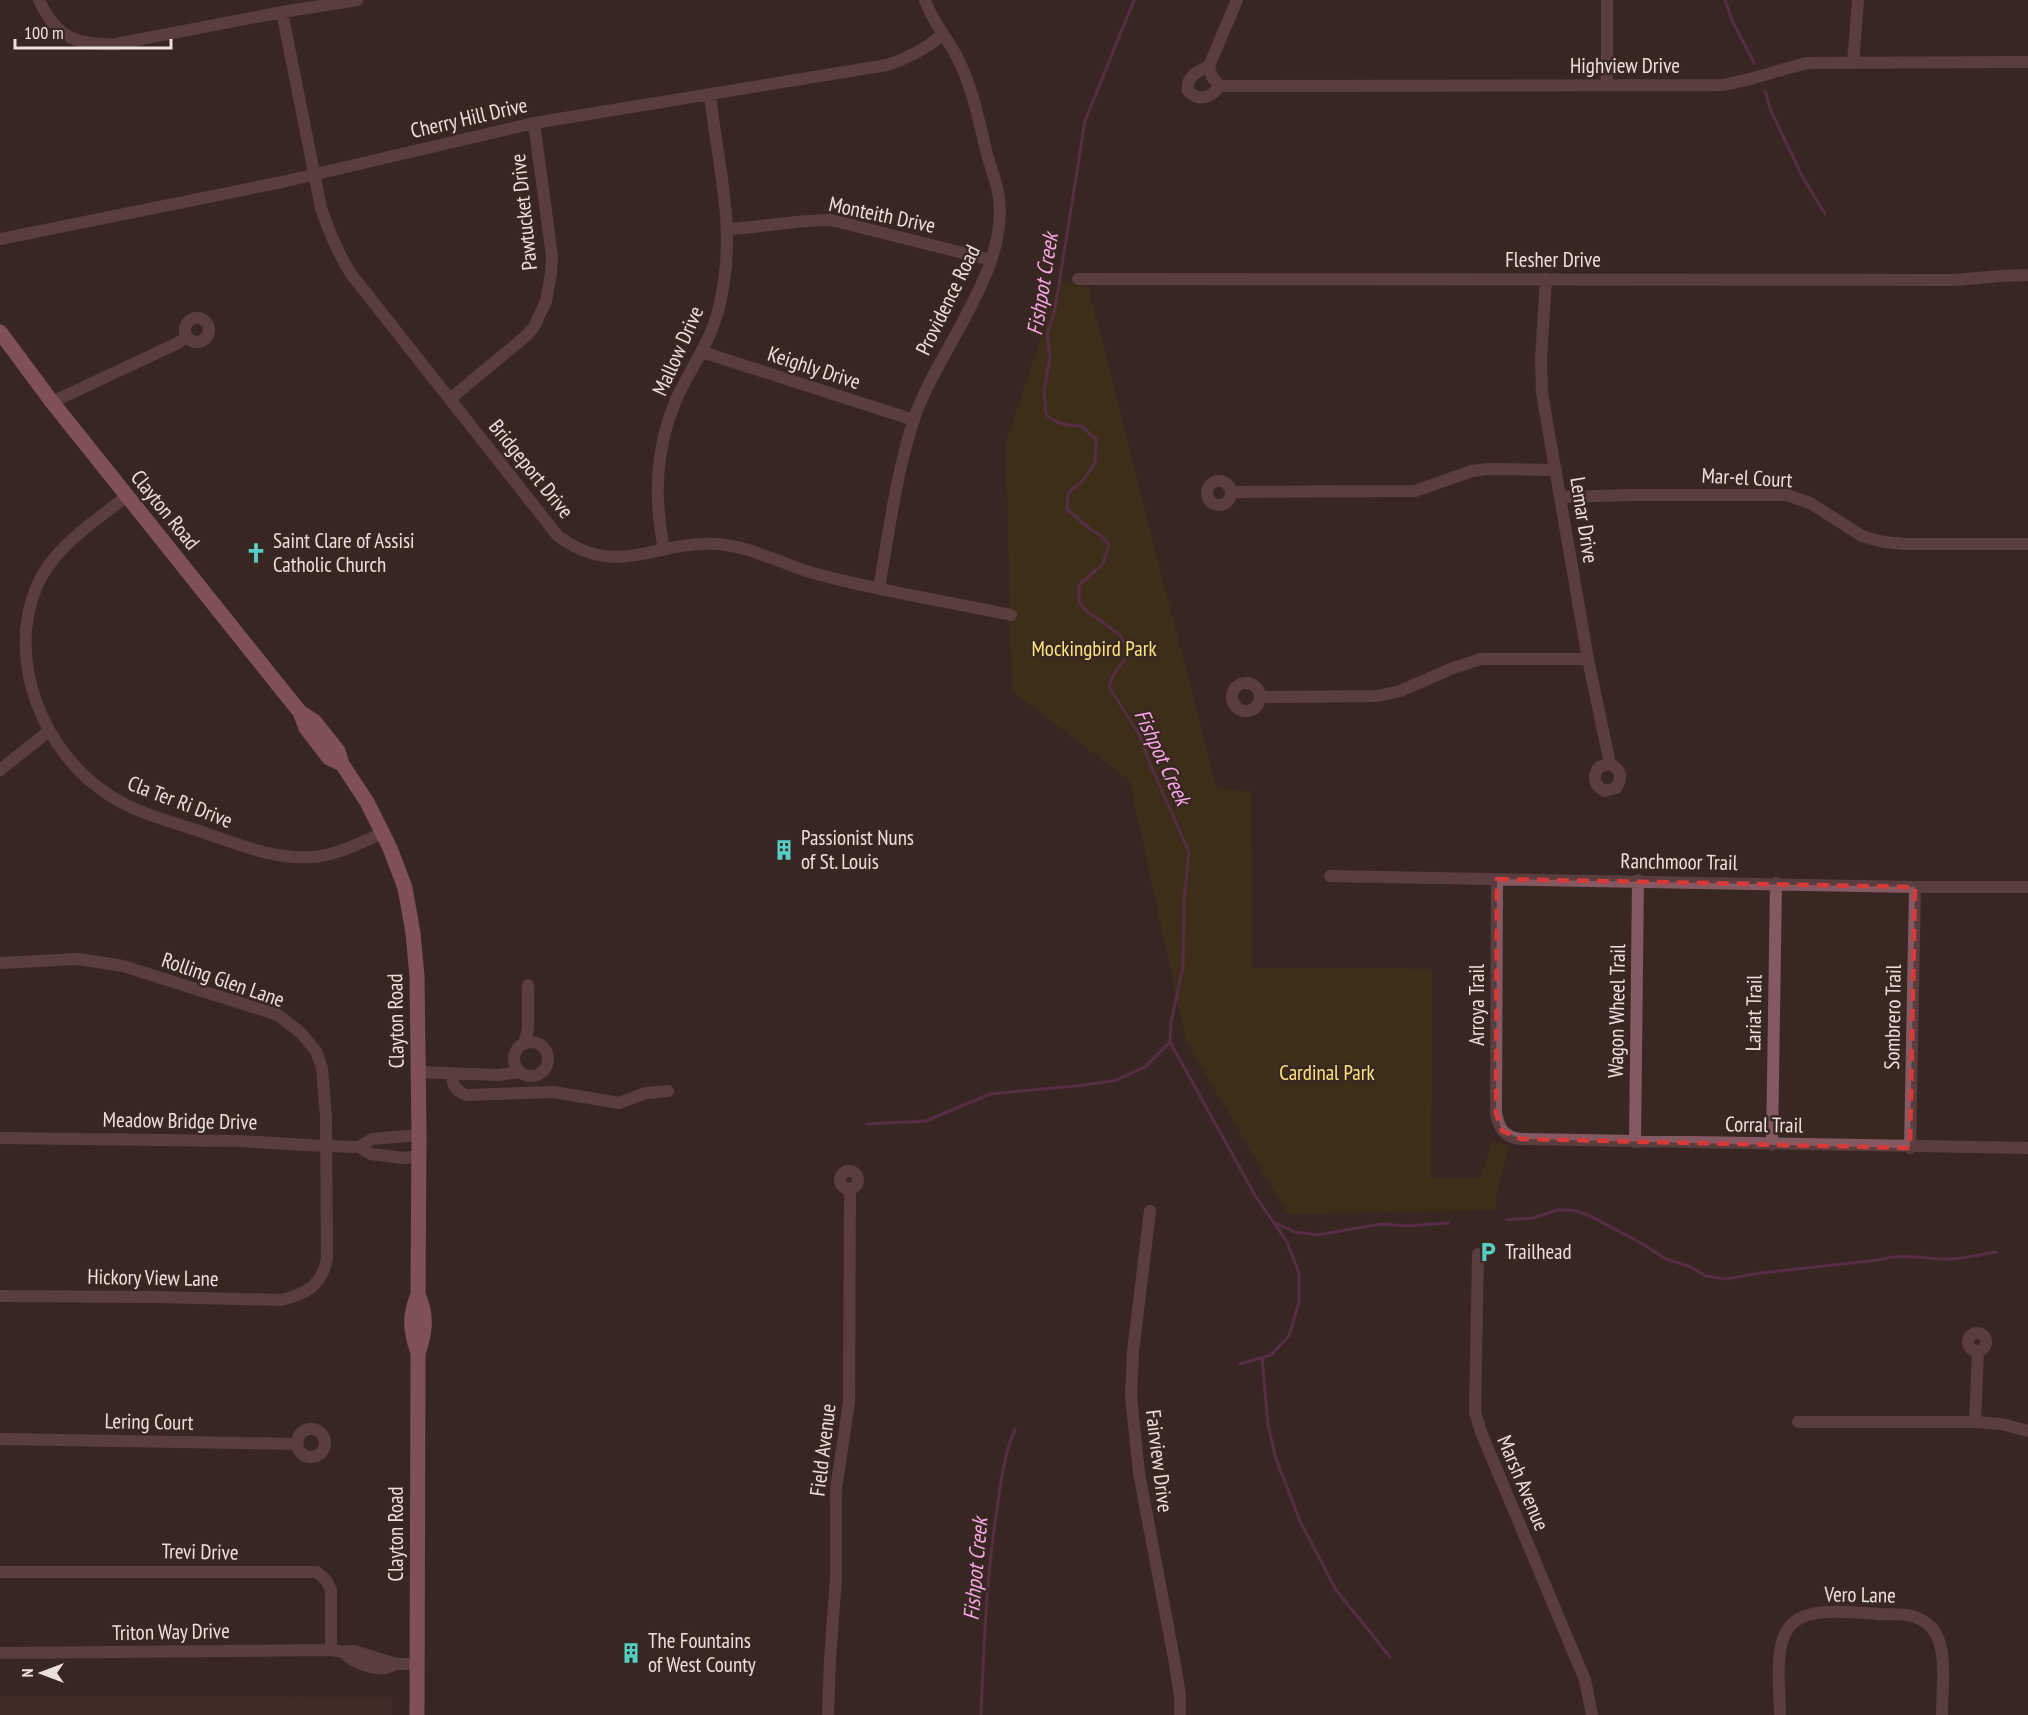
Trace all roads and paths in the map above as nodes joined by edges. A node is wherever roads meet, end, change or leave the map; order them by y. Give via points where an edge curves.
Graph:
1 (39, 0) edge
2 (357, 0) edge
3 (925, 0) edge
4 (1237, 0) edge
5 (1607, 0) edge
6 (1858, 0) edge
7 (282, 12) junction
8 (943, 34) junction
9 (2028, 62) edge
10 (1853, 63) junction
11 (1209, 66) junction
12 (1607, 85) junction
13 (1220, 86) junction
14 (710, 94) junction
15 (534, 123) junction
16 (314, 174) junction
17 (728, 229) junction
18 (0, 239) edge
19 (991, 260) junction
20 (2028, 275) edge
21 (1078, 279) dead end
22 (1546, 279) junction
23 (0, 332) edge
24 (186, 337) dead end
25 (702, 352) junction
26 (450, 399) junction
27 (52, 402) junction
28 (914, 420) junction
29 (1556, 470) junction
30 (1231, 492) dead end
31 (127, 496) junction
32 (1561, 497) junction
33 (2028, 544) edge
34 (664, 550) junction
35 (879, 588) junction
36 (1011, 615) dead end
37 (1588, 659) junction
38 (1260, 697) dead end
39 (49, 731) junction
40 (1610, 764) dead end
41 (0, 770) edge
42 (383, 833) junction
43 (1330, 876) dead end
44 (1497, 879) junction
45 (1638, 880) junction
46 (1776, 883) junction
47 (2028, 886) edge
48 (1915, 887) junction
49 (0, 963) edge
50 (528, 985) dead end
51 (524, 1044) junction
52 (418, 1072) junction
53 (519, 1072) junction
54 (452, 1073) junction
55 (668, 1091) dead end
56 (1502, 1131) joint
57 (419, 1135) junction
58 (0, 1138) edge
59 (1635, 1142) junction
60 (1772, 1144) junction
61 (325, 1146) junction
62 (359, 1147) junction
63 (1910, 1148) junction
64 (2028, 1148) edge
65 (419, 1156) junction
66 (850, 1188) dead end
67 (1150, 1211) dead end
68 (1478, 1254) dead end
69 (303, 1292) joint
70 (0, 1296) edge
71 (1978, 1351) dead end
72 (1798, 1422) dead end
73 (1975, 1422) junction
74 (2028, 1431) edge
75 (0, 1439) edge
76 (298, 1444) dead end
77 (0, 1572) edge
78 (337, 1651) junction
79 (0, 1653) edge
80 (417, 1664) junction
81 (417, 1715) edge
82 (828, 1715) edge
83 (1180, 1715) edge
84 (1592, 1715) edge
85 (1780, 1715) edge
86 (1942, 1715) edge

1 - 7 street via 58,30 84,44 98,45
2 - 7 street
3 - 8 street, Providence Road
4 - 11 street, Highview Drive
5 - 12 street
6 - 10 street
7 - 16 street, Bridgeport Drive
8 - 14 street, Cherry Hill Drive via 927,48 887,65
8 - 19 street, Providence Road via 968,80 997,187 1000,217
9 - 10 street, Highview Drive
10 - 12 street, Highview Drive via 1808,63 1722,85
11 - 13 street
11 - 13 street, Highview Drive via 1191,77 1188,92 1195,98 1205,98
12 - 13 street, Highview Drive
14 - 15 street, Cherry Hill Drive
14 - 17 street, Mallow Drive
15 - 16 street, Cherry Hill Drive
15 - 26 street, Pawtucket Drive via 552,256 546,301 526,336
16 - 18 street, Cherry Hill Drive
16 - 26 street, Bridgeport Drive via 321,208 341,257
17 - 19 street, Monteith Drive via 831,220
17 - 25 street, Mallow Drive via 719,308
19 - 28 street, Providence Road
20 - 22 street, Flesher Drive via 1955,280
21 - 22 street, Flesher Drive
22 - 29 street, Lemar Drive via 1542,393
23 - 27 main road, Clayton Road
24 - 27 street
25 - 28 street, Keighly Drive
25 - 34 street, Mallow Drive via 675,402 662,451 656,496
26 - 34 street, Bridgeport Drive via 565,541 579,550 608,558
27 - 31 main road, Clayton Road
28 - 35 street, Providence Road via 895,496
29 - 30 street via 1472,471 1415,491
29 - 32 street, Lemar Drive
31 - 39 street, Cla Ter Ri Drive via 61,550 36,588 26,650 35,700
31 - 42 main road, Clayton Road via 300,712 314,721 338,751
32 - 33 street, Mar-el Court via 1787,495 1810,503 1862,536 1883,542
32 - 37 street, Lemar Drive
34 - 35 street, Bridgeport Drive via 719,544 813,573
35 - 36 street, Bridgeport Drive
37 - 38 street via 1481,659 1400,692 1378,696
37 - 40 street, Lemar Drive
39 - 41 street
39 - 42 street, Cla Ter Ri Drive via 75,766 108,795 134,809 253,850 282,857 320,856
42 - 52 main road, Clayton Road via 405,888 413,933
43 - 44 street, Ranchmoor Trail
44 - 45 street, Ranchmoor Trail
44 - 56 street, Arroya Trail via 1496,1113
45 - 46 street, Ranchmoor Trail
45 - 59 street, Wagon Wheel Trail
46 - 48 street, Ranchmoor Trail
46 - 60 street, Lariat Trail
47 - 48 street, Ranchmoor Trail
48 - 63 street, Sombrero Trail
49 - 61 street, Rolling Glen Lane via 58,958 105,962 278,1016 316,1050 322,1068
50 - 51 street
51 - 53 street via 514,1056
51 - 53 street via 540,1044 548,1063 534,1077
52 - 54 street
52 - 57 main road, Clayton Road
53 - 54 street via 498,1076
54 - 55 street via 453,1086 466,1095 554,1092 619,1103 646,1093
56 - 59 street, Corral Trail via 1521,1139
57 - 62 street, Meadow Bridge Drive via 372,1139
57 - 65 main road, Clayton Road
58 - 61 street, Meadow Bridge Drive
59 - 60 street, Corral Trail
60 - 63 street, Corral Trail
61 - 62 street, Meadow Bridge Drive
61 - 69 street, Rolling Glen Lane via 327,1258 319,1281
62 - 65 street, Meadow Bridge Drive via 371,1154
63 - 64 street, Corral Trail
65 - 80 main road, Clayton Road via 418,1294 425,1310 425,1334 418,1353
66 - 82 street, Field Avenue via 849,1402 836,1489 837,1579
67 - 83 street, Fairview Drive via 1131,1396 1139,1473 1175,1664
68 - 84 street, Marsh Avenue via 1474,1412 1585,1680
69 - 70 street, Hickory View Lane via 281,1300
71 - 73 street
72 - 73 street
73 - 74 street
75 - 76 street, Lering Court
77 - 78 street, Trevi Drive via 317,1572 331,1590
78 - 79 street, Triton Way Drive
78 - 80 street, Triton Way Drive via 370,1666
80 - 81 main road, Clayton Road
85 - 86 street, Vero Lane via 1780,1646 1785,1634 1791,1624 1802,1618 1828,1611 1912,1616 1928,1625 1941,1645

